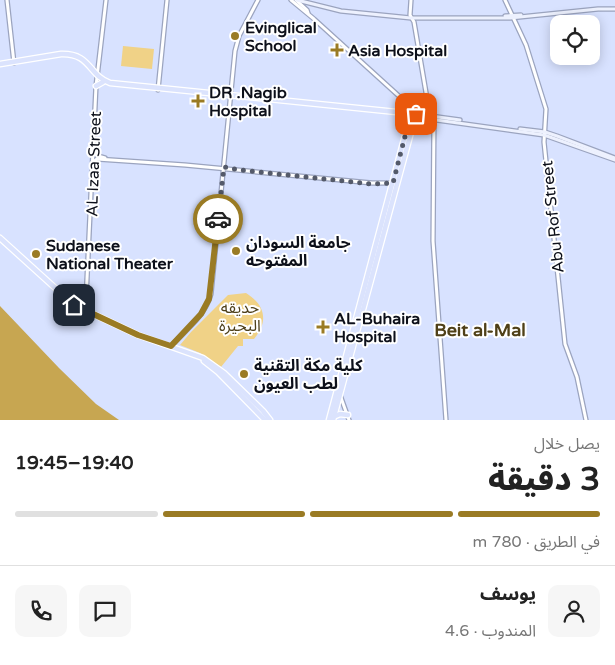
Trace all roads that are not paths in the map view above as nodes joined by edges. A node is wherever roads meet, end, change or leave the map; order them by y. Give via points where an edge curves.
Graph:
1 (7, 0) edge
2 (106, 0) edge
3 (167, 0) edge
4 (291, 0) edge
5 (296, 0) edge
6 (411, 0) edge
7 (505, 0) edge
8 (259, 1) edge
9 (311, 4) junction
10 (615, 9) edge
11 (308, 12) junction
12 (512, 17) junction
13 (411, 18) junction
14 (14, 63) junction
15 (0, 65) edge
16 (97, 76) junction
17 (103, 82) junction
18 (96, 86) junction
19 (158, 89) junction
20 (230, 96) junction
21 (413, 115) junction
22 (430, 116) junction
23 (434, 119) junction
24 (524, 131) junction
25 (544, 134) junction
26 (94, 153) junction
27 (111, 159) junction
28 (615, 159) edge
29 (93, 162) junction
30 (224, 167) junction
31 (240, 170) junction
32 (394, 185) junction
33 (0, 238) edge
34 (84, 311) junction
35 (354, 334) junction
36 (171, 346) junction
37 (197, 356) junction
38 (340, 395) junction
39 (348, 418) edge
40 (332, 419) edge
41 (265, 420) edge
42 (270, 420) edge
43 (446, 420) edge
44 (586, 420) edge

1 - 14 street
2 - 16 street, AL Izaa Street
3 - 19 street
4 - 11 street
5 - 9 main road
5 - 11 street
6 - 13 street
7 - 12 street, Abu Rof Street
8 - 20 street via 238,38
9 - 11 main road
9 - 13 main road via 341,11
10 - 12 main road
11 - 21 street via 407,104
12 - 13 main road
12 - 25 street, Abu Rof Street via 526,45 546,109
13 - 22 street
14 - 15 main road
14 - 16 main road via 72,57
16 - 17 main road
16 - 18 street, AL Izaa Street
16 - 19 main road via 110,83
17 - 18 main road
17 - 19 main road via 114,86
18 - 26 street, AL Izaa Street
19 - 20 main road
20 - 21 main road
20 - 30 street
21 - 22 main road
21 - 23 main road
21 - 32 main road
21 - 32 main road via 402,167
22 - 24 main road
23 - 24 main road
23 - 43 street via 433,235
24 - 25 main road
25 - 28 main road
25 - 44 street, Abu Rof Street via 564,340 577,377
26 - 27 street
26 - 29 street, AL Izaa Street
27 - 29 street
27 - 30 street
29 - 34 street, AL Izaa Street
30 - 31 street
30 - 31 street
30 - 36 street via 209,299 201,314
31 - 32 street
32 - 35 main road
32 - 35 main road via 391,210
33 - 34 main road
34 - 36 main road
35 - 38 main road
35 - 40 main road
36 - 37 main road
37 - 41 main road via 218,372
37 - 42 main road via 218,368
38 - 39 street
38 - 40 main road
39 - 40 main road via 340,414

